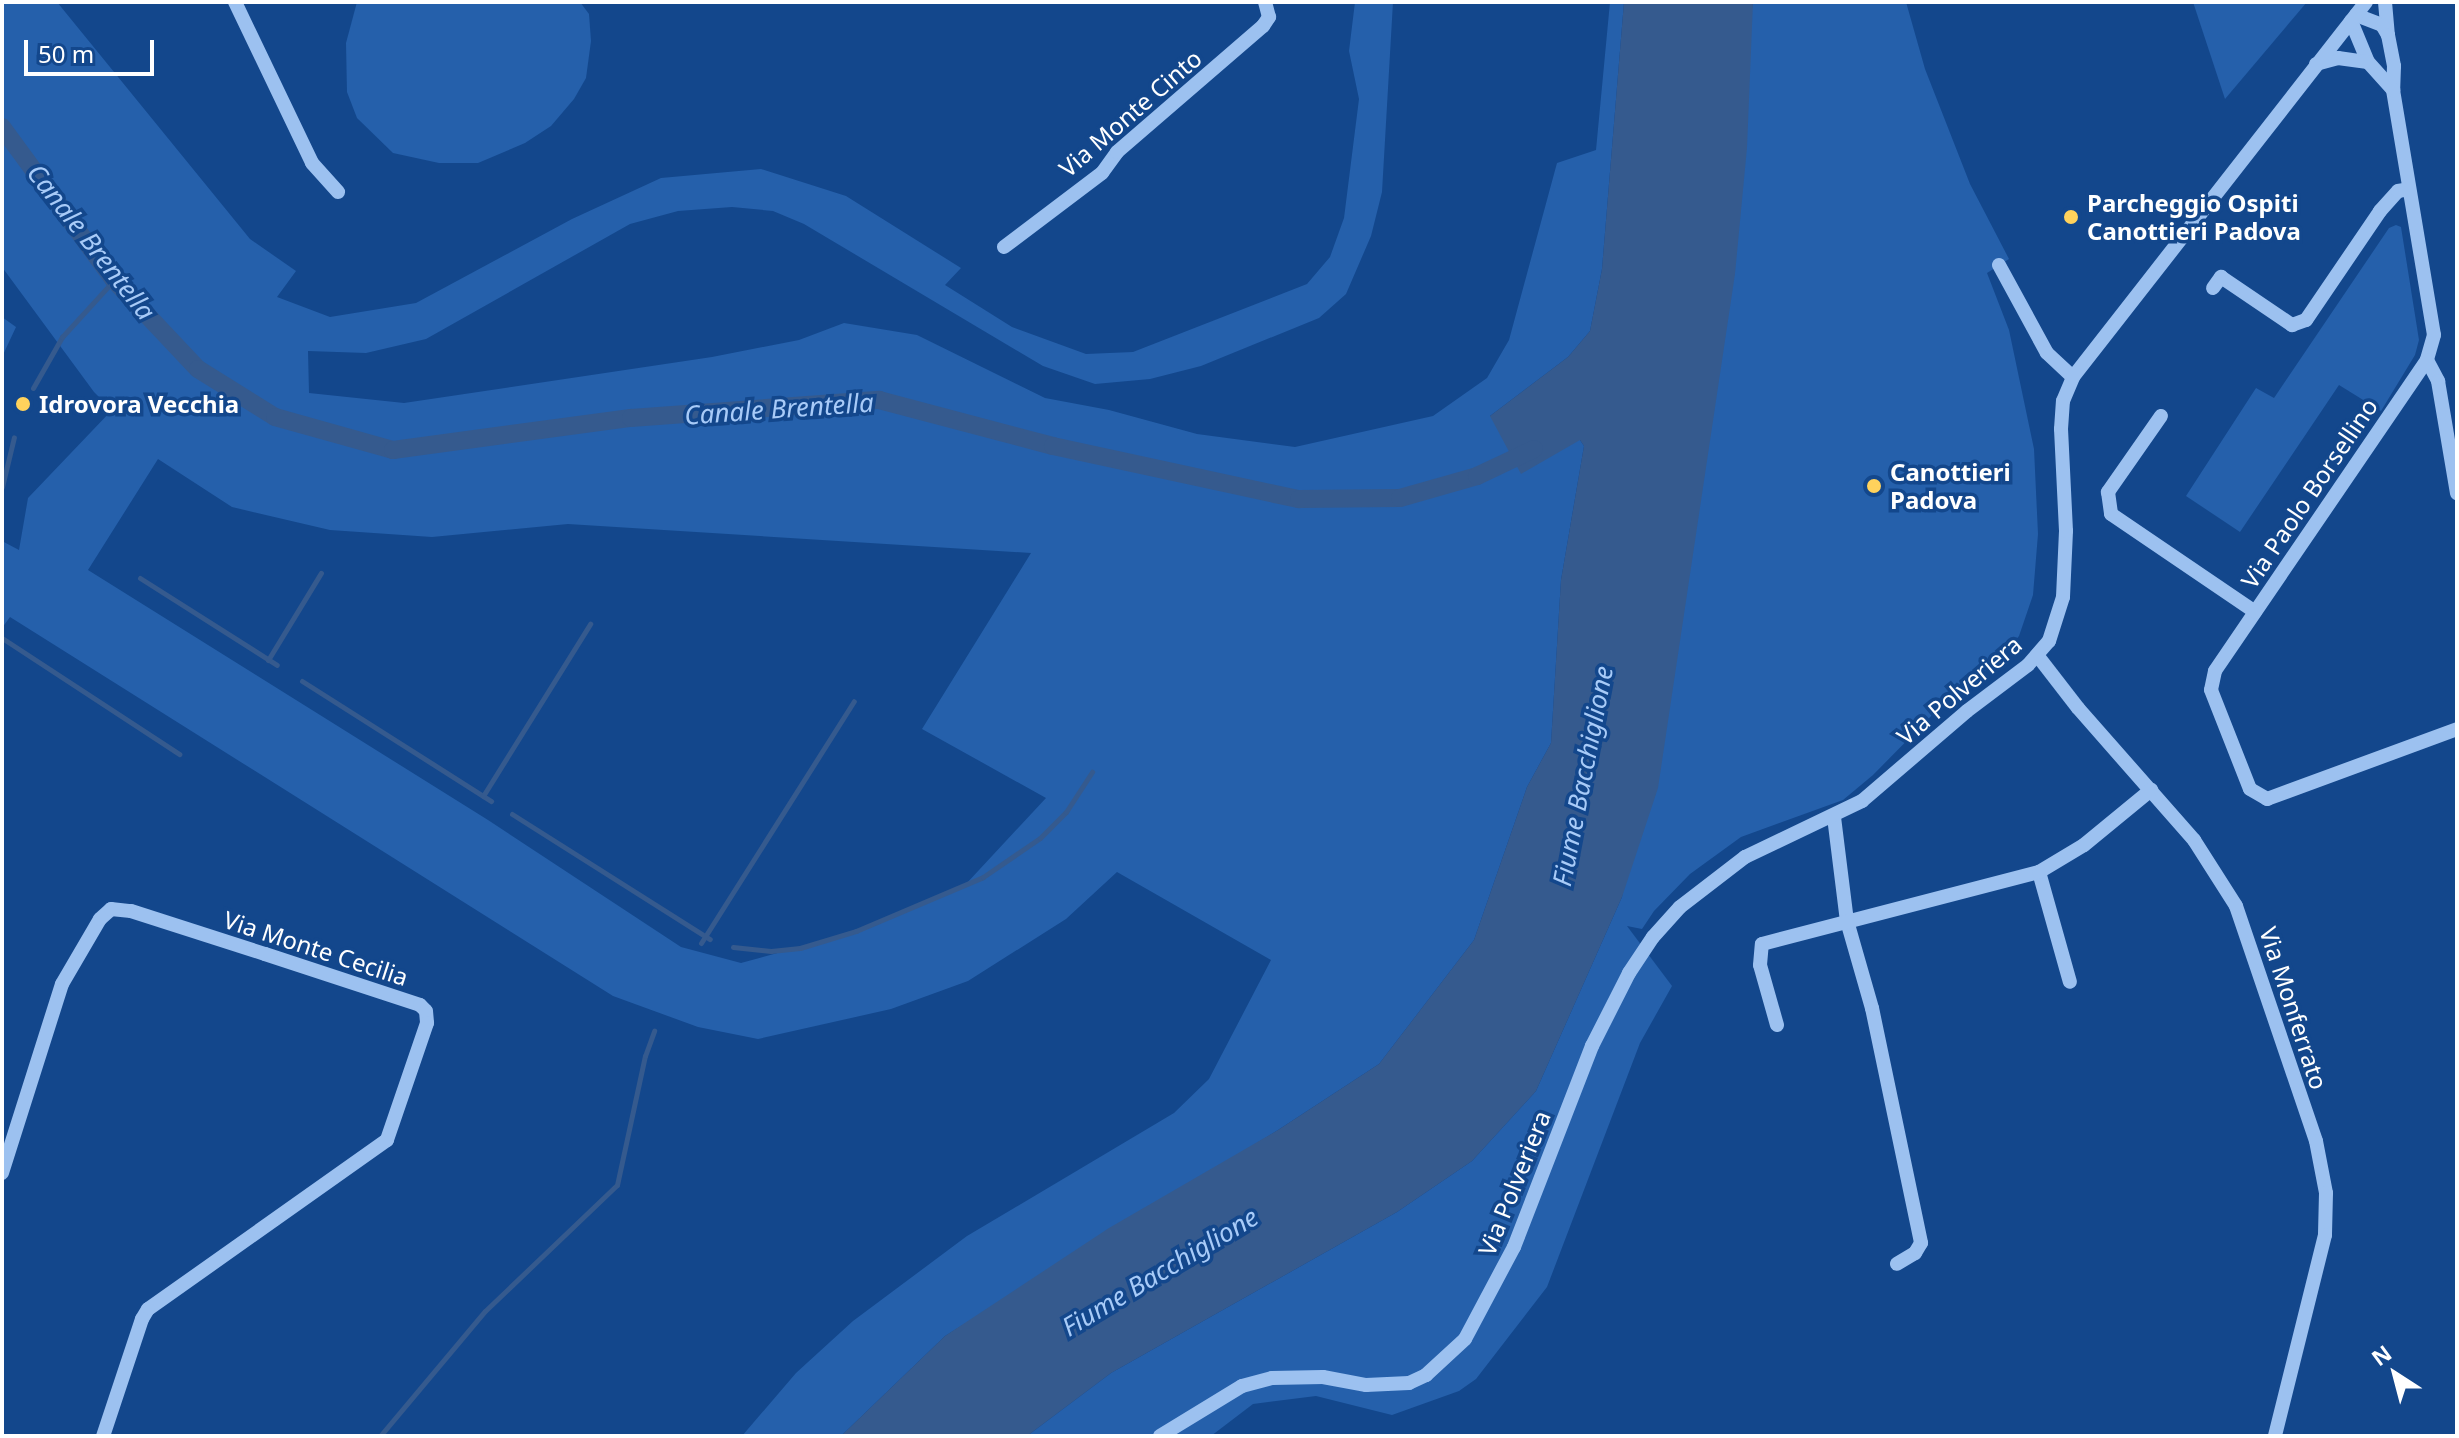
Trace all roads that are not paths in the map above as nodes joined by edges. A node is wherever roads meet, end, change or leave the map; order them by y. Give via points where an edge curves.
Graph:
1 (235, 2) edge
2 (1265, 2) edge
3 (2366, 2) edge
4 (2385, 2) edge
5 (2354, 18) junction
6 (2388, 35) junction
7 (2368, 62) junction
8 (2316, 65) junction
9 (2393, 90) junction
10 (2409, 189) junction
11 (338, 192) dead end
12 (1004, 247) dead end
13 (1999, 265) dead end
14 (2213, 288) dead end
15 (2427, 360) junction
16 (2073, 377) junction
17 (2161, 416) dead end
18 (2457, 493) edge
19 (2255, 612) junction
20 (2037, 655) junction
21 (2457, 729) edge
22 (2151, 790) junction
23 (1834, 817) junction
24 (2039, 872) junction
25 (1847, 921) junction
26 (2070, 982) dead end
27 (1777, 1025) dead end
28 (2, 1173) edge
29 (1897, 1264) dead end
30 (103, 1436) edge
31 (1160, 1436) edge
32 (2275, 1436) edge

1 - 11 street via 312,163
2 - 12 street, Via Monte Cinto via 1269,17 1263,26 1117,152 1102,173
3 - 5 street, Via Polveriera
4 - 6 street
5 - 6 street via 2382,25
5 - 7 street
5 - 8 street, Via Polveriera
6 - 9 street
7 - 8 street via 2338,58
7 - 9 street
8 - 16 street, Via Polveriera
9 - 10 street
10 - 14 street via 2398,191 2380,211 2306,320 2292,325 2221,277
10 - 15 street via 2434,335
13 - 16 street via 2047,353
15 - 18 street via 2438,381
15 - 19 street, Via Paolo Borsellino
16 - 20 street, Via Polveriera via 2063,401 2061,429 2063,597 2058,623
17 - 19 street, Via Paolo Borsellino via 2108,492 2111,514
19 - 21 street via 2215,671 2211,690 2250,789 2267,799
20 - 22 street, Via Monferrato
20 - 23 street, Via Polveriera via 1862,801
22 - 24 street via 2084,845
22 - 32 street, Via Monferrato via 2194,840 2236,906 2319,1154 2326,1193 2325,1235
23 - 25 street
23 - 31 street, Via Polveriera via 1745,857 1680,907 1653,937 1592,1046 1493,1291 1452,1354 1409,1383 1366,1385 1297,1376 1242,1386
24 - 25 street
24 - 26 street
25 - 27 street via 1762,944 1760,965
25 - 29 street via 1872,1008 1921,1243
28 - 30 street, Via Monte Cecilia via 62,984 111,909 279,958 426,1011 427,1023 387,1140 148,1309

